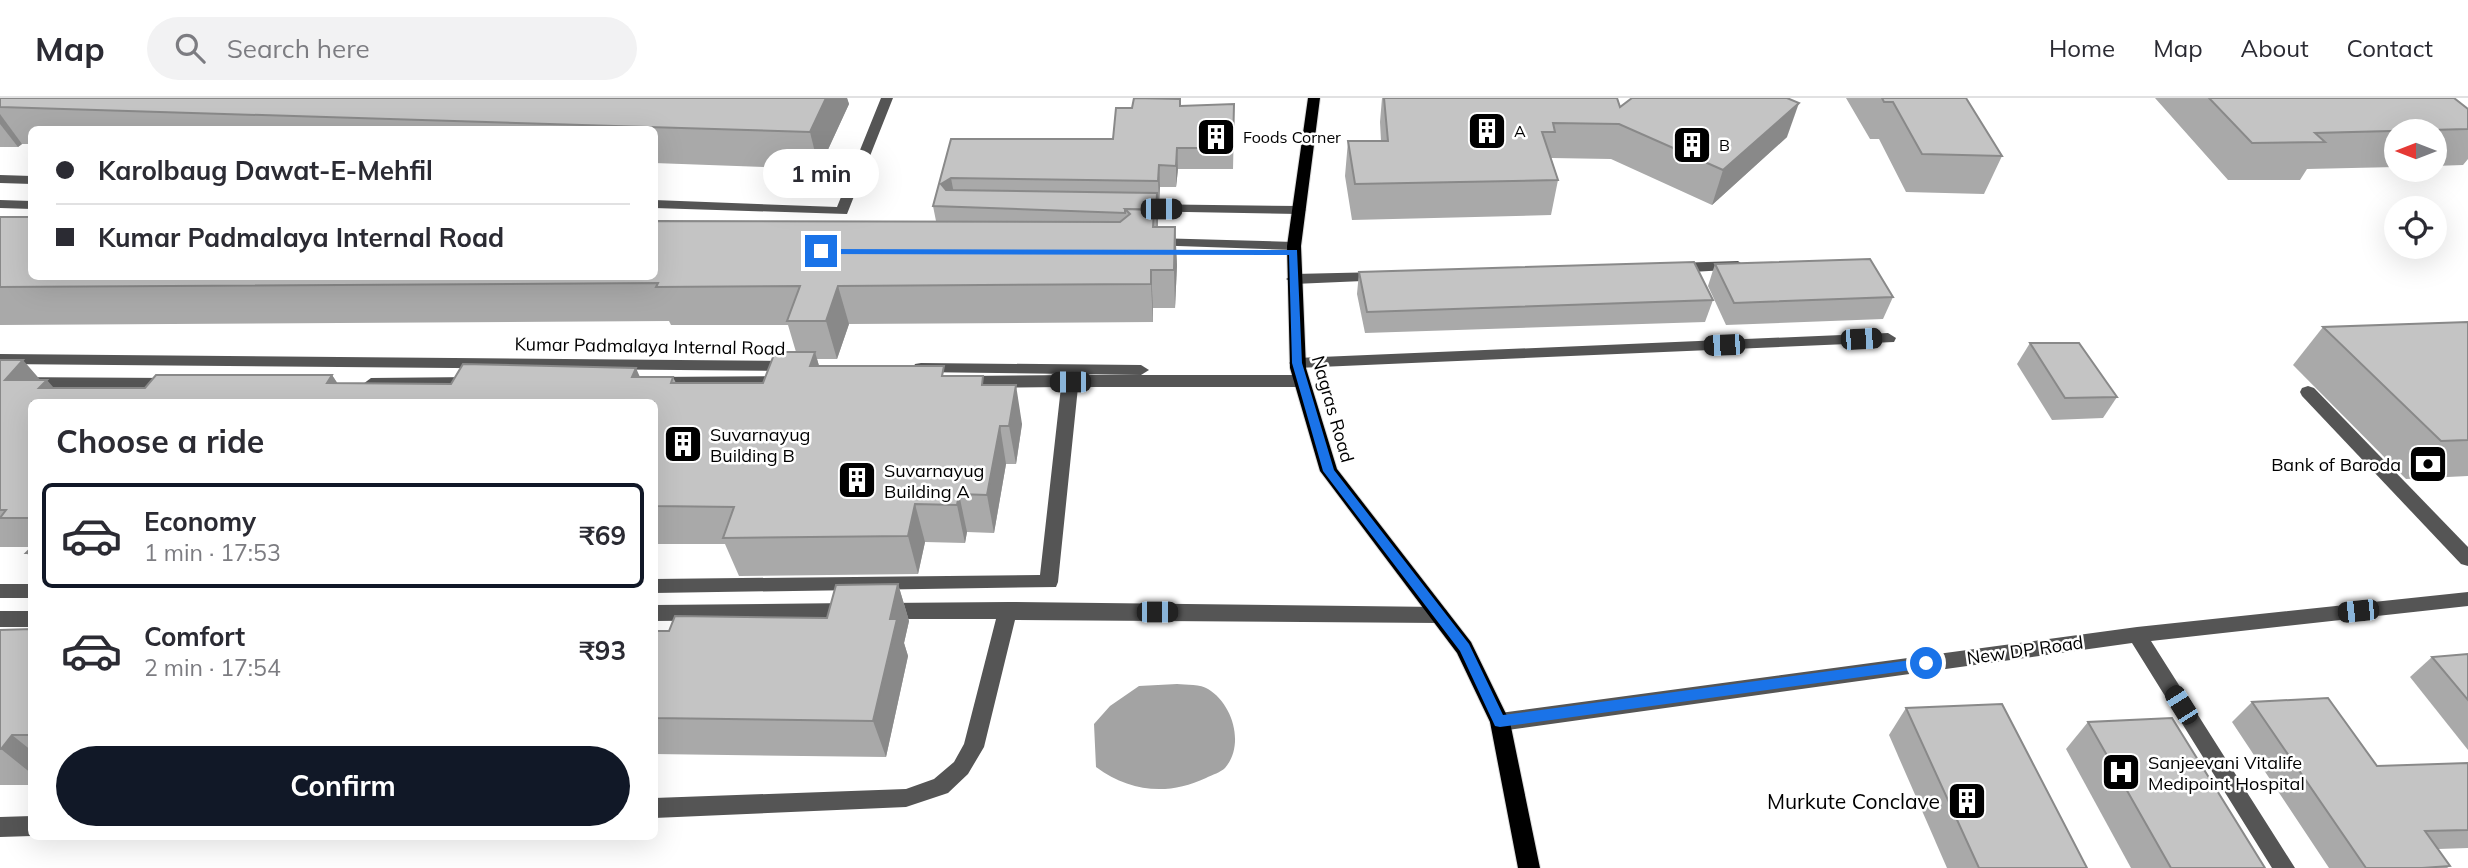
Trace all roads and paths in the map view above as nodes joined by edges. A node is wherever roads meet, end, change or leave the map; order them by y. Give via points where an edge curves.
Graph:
1 (887, 98) edge
2 (1314, 98) edge
3 (0, 179) edge
4 (28, 180) edge
5 (0, 204) edge
6 (658, 204) edge
7 (28, 205) edge
8 (1116, 208) edge
9 (1299, 210) junction
10 (1138, 246) edge
11 (1294, 249) junction
12 (1753, 265) edge
13 (1656, 269) edge
14 (1396, 276) edge
15 (1294, 279) junction
16 (1888, 338) dead end
17 (0, 359) edge
18 (908, 368) edge
19 (1299, 372) junction
20 (918, 382) edge
21 (1070, 382) junction
22 (0, 383) edge
23 (487, 383) edge
24 (640, 383) edge
25 (195, 384) edge
26 (348, 384) edge
27 (2308, 392) dead end
28 (2468, 559) edge
29 (658, 586) edge
30 (0, 591) edge
31 (28, 591) edge
32 (2468, 598) edge
33 (1008, 610) junction
34 (658, 613) edge
35 (1439, 615) junction
36 (0, 619) edge
37 (28, 619) edge
38 (2137, 635) junction
39 (1500, 722) junction
40 (658, 808) edge
41 (28, 826) edge
42 (0, 827) edge
43 (1528, 868) edge
44 (2284, 868) edge

1 - 6 street via 842,211
2 - 9 main road, Nagras Road
3 - 4 street
5 - 7 street
8 - 9 street
9 - 11 main road, Nagras Road
10 - 11 street
11 - 15 main road, Nagras Road
12 - 13 street
14 - 15 street
15 - 19 main road, Nagras Road
16 - 19 street
17 - 24 street, Kumar Padmalaya Internal Road via 808,374
18 - 19 street
19 - 21 street
19 - 35 main road, Nagras Road via 1329,471
20 - 21 street
21 - 29 street via 1049,582
22 - 25 street
23 - 26 street
27 - 28 street
30 - 31 street
32 - 38 street, New DP Road
33 - 34 street
33 - 35 street
33 - 40 street via 974,747 961,768 941,786 906,798 864,802
35 - 39 main road, Nagras Road via 1464,648
36 - 37 street
38 - 39 street, New DP Road
38 - 44 street
39 - 43 main road, Nagras Road
41 - 42 street

